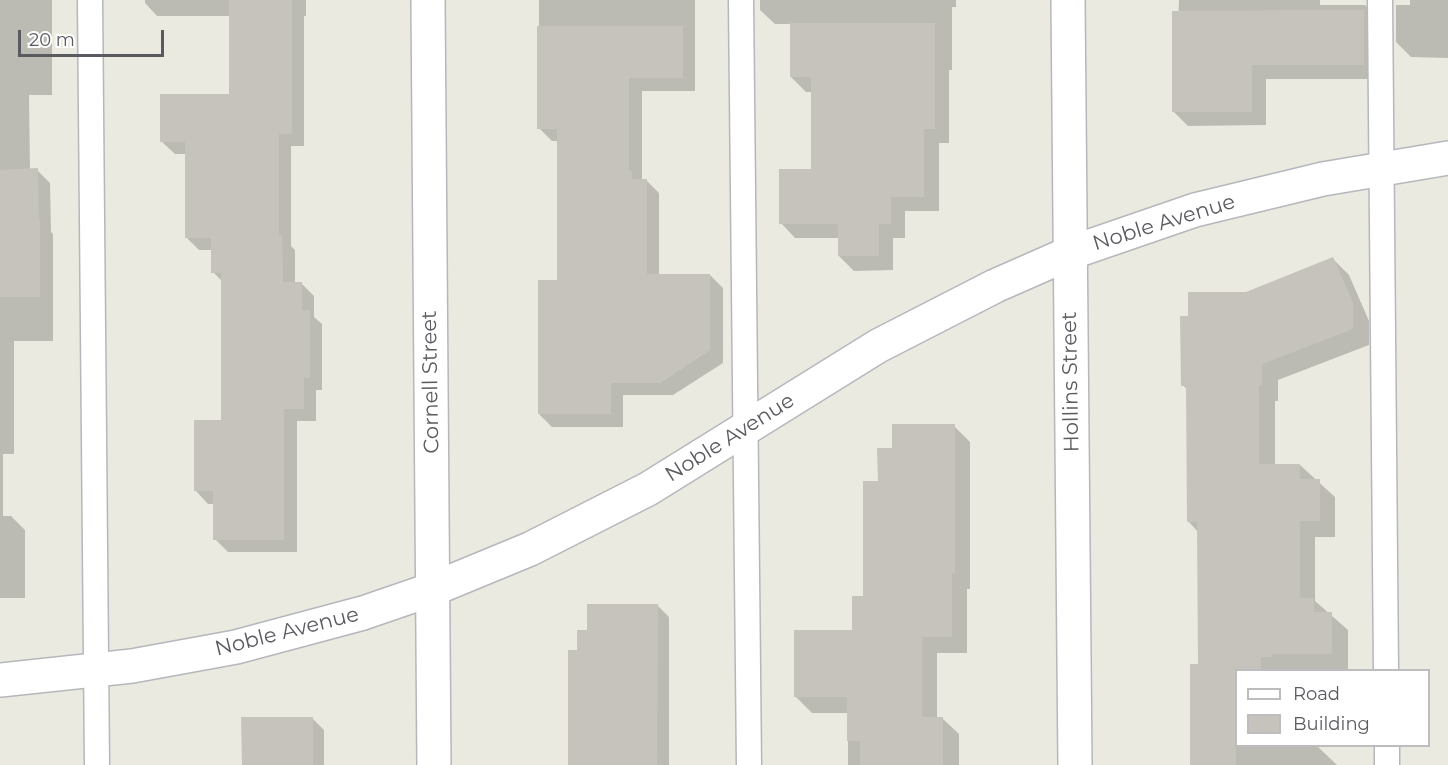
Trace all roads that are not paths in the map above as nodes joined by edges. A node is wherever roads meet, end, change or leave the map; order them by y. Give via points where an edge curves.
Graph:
1 (90, 0) edge
2 (428, 0) edge
3 (741, 0) edge
4 (1068, 0) edge
5 (1380, 0) edge
6 (1448, 158) edge
7 (1381, 169) junction
8 (1070, 253) junction
9 (747, 427) junction
10 (433, 589) junction
11 (1386, 669) edge
12 (95, 670) junction
13 (0, 680) edge
14 (1387, 747) edge
15 (97, 765) edge
16 (434, 765) edge
17 (749, 765) edge
18 (1075, 765) edge
19 (1387, 765) edge

1 - 12 lane
2 - 10 street, Cornell Street
3 - 9 lane
4 - 8 street, Hollins Street
5 - 7 lane
6 - 7 street, Noble Avenue
7 - 8 street, Noble Avenue via 1195,210
7 - 11 lane
8 - 9 street, Noble Avenue via 878,346
8 - 18 street, Hollins Street
9 - 10 street, Noble Avenue via 648,489 530,549
9 - 17 lane
10 - 12 street, Noble Avenue via 363,613 236,647
10 - 16 street, Cornell Street
12 - 13 street, Noble Avenue
12 - 15 lane
14 - 19 lane

